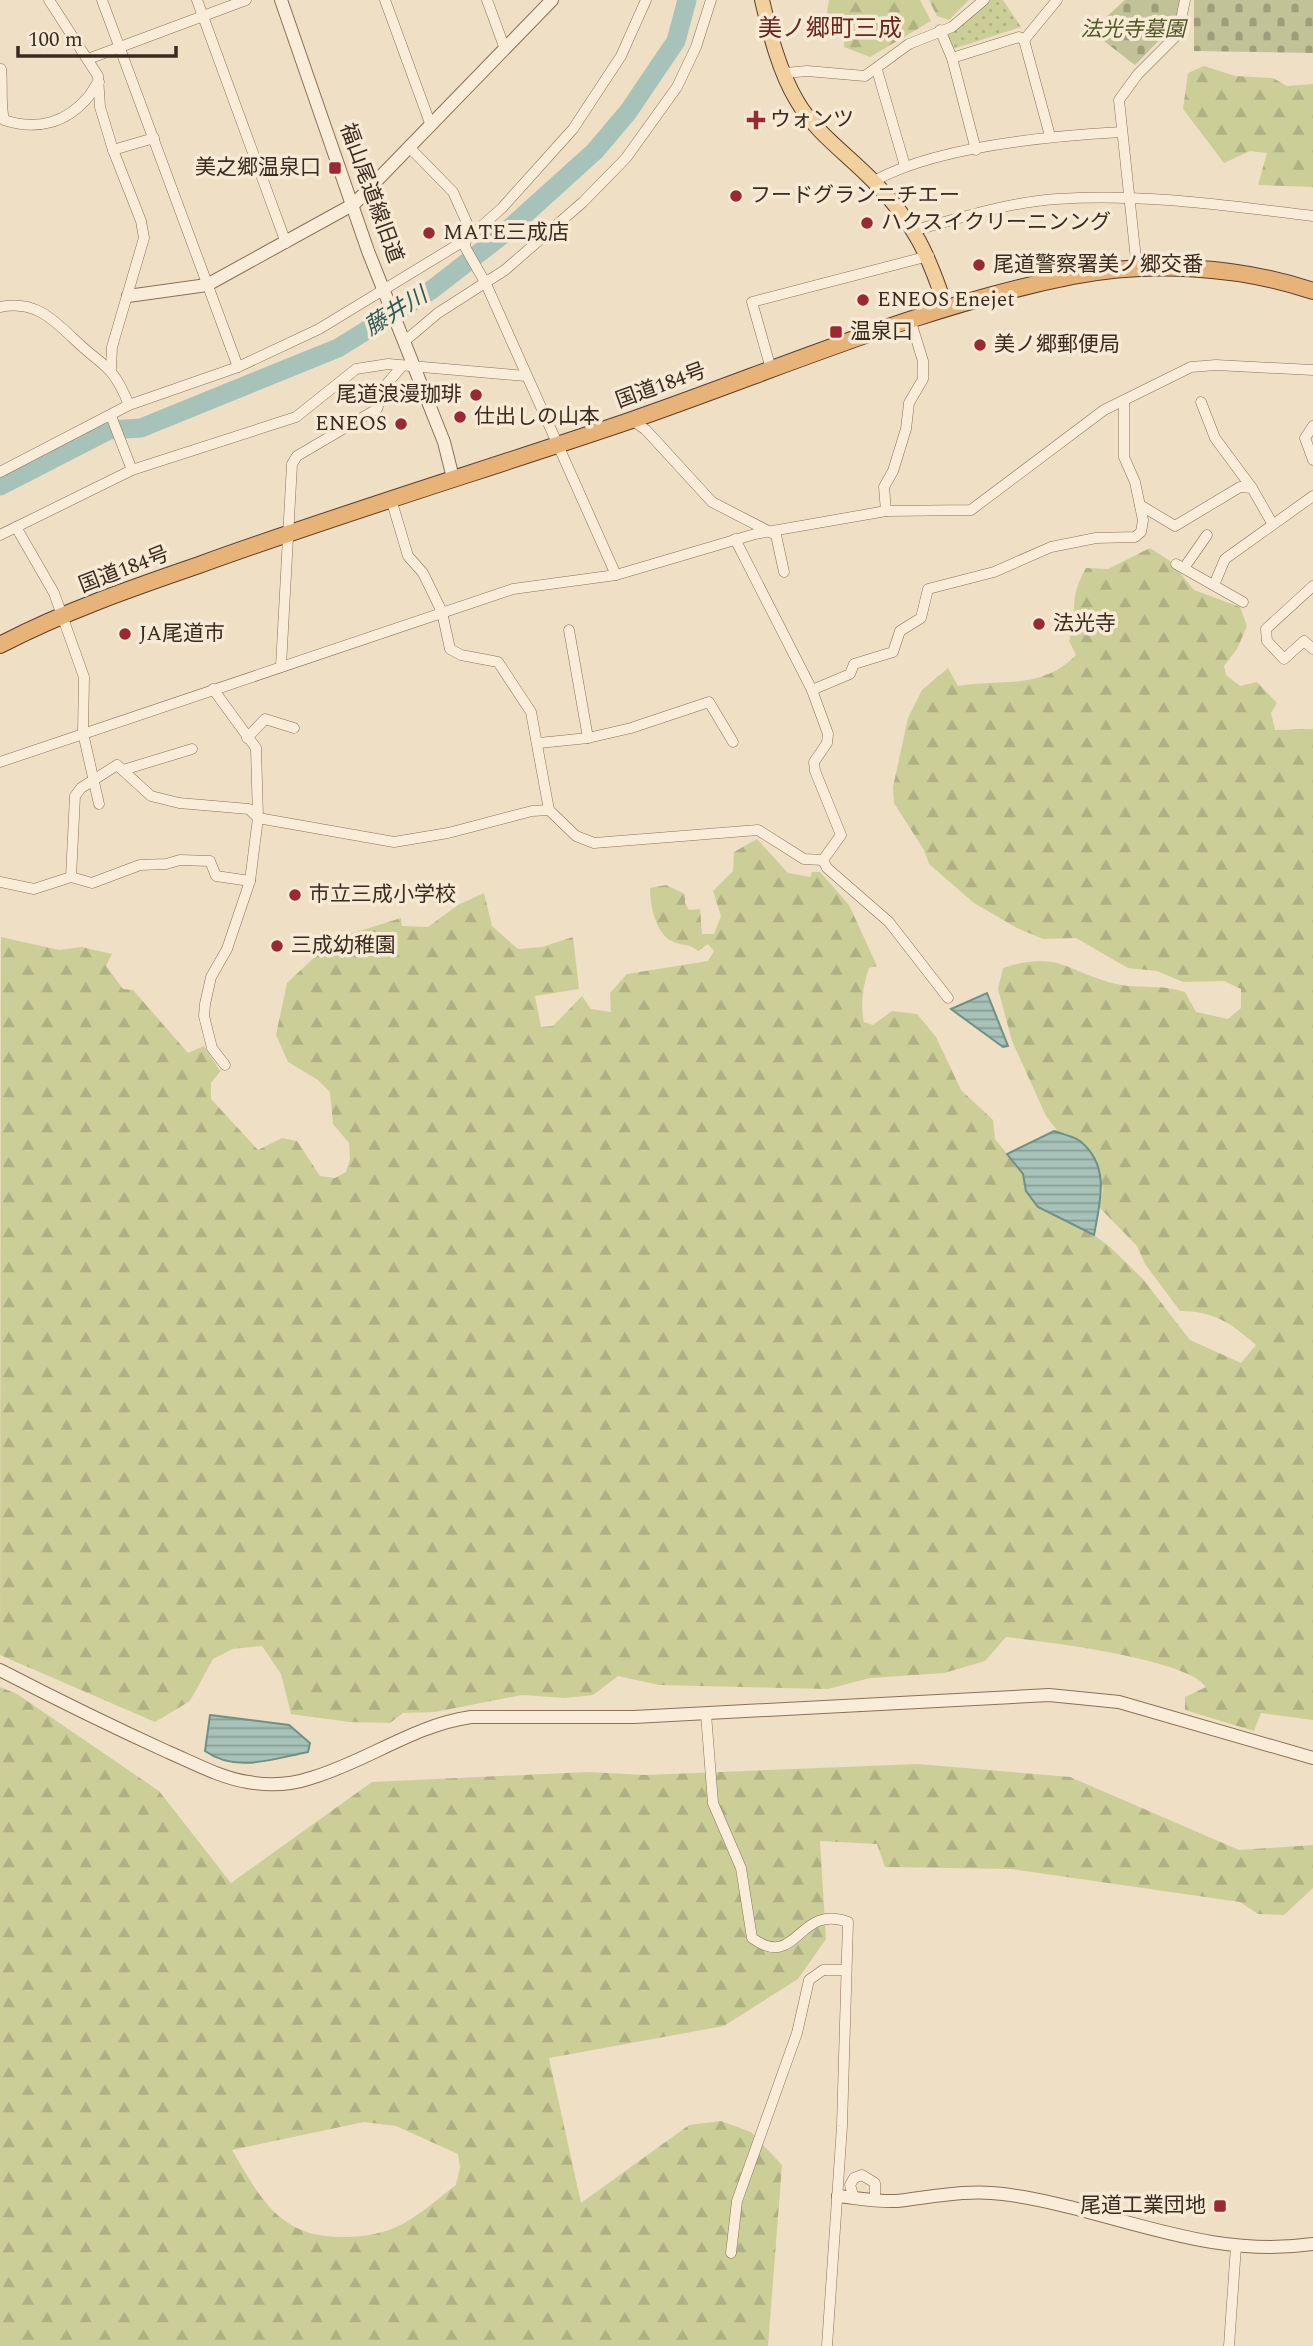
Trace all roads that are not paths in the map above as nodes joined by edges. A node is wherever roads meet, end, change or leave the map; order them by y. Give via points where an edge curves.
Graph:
1 (50, 0) edge
2 (102, 0) edge
3 (197, 0) edge
4 (246, 0) edge
5 (282, 0) edge
6 (385, 0) edge
7 (487, 0) edge
8 (552, 0) edge
9 (646, 0) edge
10 (711, 0) edge
11 (762, 0) edge
12 (984, 0) edge
13 (1057, 0) edge
14 (1185, 0) edge
15 (203, 16) junction
16 (940, 30) junction
17 (1024, 40) junction
18 (119, 47) junction
19 (505, 49) junction
20 (952, 58) junction
21 (88, 59) junction
22 (1, 69) edge
23 (877, 70) junction
24 (785, 73) junction
25 (99, 82) junction
26 (430, 124) junction
27 (1122, 132) junction
28 (1050, 136) junction
29 (153, 138) junction
30 (410, 147) junction
31 (113, 150) junction
32 (976, 150) junction
33 (905, 166) junction
34 (874, 181) junction
35 (1131, 196) junction
36 (354, 204) junction
37 (1313, 216) edge
38 (915, 230) junction
39 (286, 243) junction
40 (466, 243) junction
41 (929, 256) junction
42 (1137, 269) junction
43 (483, 281) junction
44 (207, 285) junction
45 (386, 289) junction
46 (1313, 291) edge
47 (128, 296) junction
48 (0, 307) edge
49 (946, 307) junction
50 (910, 319) junction
51 (404, 336) junction
52 (238, 366) junction
53 (402, 366) junction
54 (416, 366) junction
55 (111, 368) junction
56 (771, 369) junction
57 (1313, 370) edge
58 (526, 376) junction
59 (1124, 401) junction
60 (1201, 402) dead end
61 (130, 404) junction
62 (112, 418) junction
63 (632, 420) junction
64 (1313, 426) edge
65 (557, 444) junction
66 (1313, 460) edge
67 (132, 470) junction
68 (0, 472) edge
69 (453, 478) junction
70 (1252, 488) junction
71 (1313, 496) edge
72 (391, 499) junction
73 (1140, 505) junction
74 (886, 511) junction
75 (1272, 523) junction
76 (16, 527) junction
77 (286, 533) junction
78 (771, 533) junction
79 (0, 535) edge
80 (1207, 535) dead end
81 (736, 539) junction
82 (784, 572) dead end
83 (616, 575) junction
84 (1214, 585) junction
85 (1313, 586) edge
86 (1243, 602) dead end
87 (442, 612) junction
88 (63, 616) junction
89 (569, 630) dead end
90 (0, 645) edge
91 (1313, 649) edge
92 (281, 666) junction
93 (213, 689) junction
94 (812, 690) junction
95 (294, 728) dead end
96 (83, 733) junction
97 (247, 738) junction
98 (588, 738) junction
99 (733, 742) dead end
100 (539, 743) junction
101 (192, 749) dead end
102 (0, 762) edge
103 (123, 770) junction
104 (94, 779) junction
105 (99, 804) dead end
106 (549, 810) junction
107 (258, 818) junction
108 (823, 860) junction
109 (71, 877) junction
110 (250, 881) junction
111 (0, 882) edge
112 (948, 998) dead end
113 (225, 1065) dead end
114 (0, 1670) edge
115 (706, 1714) junction
116 (1313, 1758) edge
117 (845, 1970) junction
118 (838, 2196) junction
119 (855, 2198) junction
120 (875, 2200) junction
121 (1313, 2244) edge
122 (1236, 2246) junction
123 (731, 2253) dead end
124 (827, 2346) edge
125 (1229, 2346) edge

1 - 21 street
2 - 18 street
3 - 15 street
4 - 15 street
5 - 36 street, 福山尾道線旧道
6 - 26 street
7 - 19 street
8 - 19 street
9 - 40 street via 621,56 573,128
10 - 43 street via 696,47 652,126 583,202
11 - 24 main road
12 - 16 street via 952,27
13 - 17 street
14 - 27 street via 1178,34 1119,100
15 - 18 street
15 - 39 street
16 - 20 street
16 - 23 street via 909,44
17 - 20 street via 1019,37
17 - 28 street
18 - 21 street
18 - 29 street
19 - 26 street
20 - 32 street
21 - 25 street
22 - 25 street via 4,89 0,106 4,120 16,124 53,124 65,118
23 - 24 street via 865,76
23 - 33 street
24 - 34 main road via 797,101 816,126
25 - 31 street via 100,107
26 - 30 street
27 - 28 street
27 - 35 street
28 - 32 street
29 - 31 street
29 - 44 street
30 - 36 street
30 - 40 street via 453,192 467,223
31 - 47 street via 135,201 144,237
32 - 33 street
33 - 34 street
34 - 38 main road
35 - 37 street
35 - 38 street via 1054,199
35 - 42 street
36 - 39 street
36 - 45 street, 福山尾道線旧道
38 - 41 main road
39 - 44 street
40 - 43 street
40 - 45 street
41 - 49 main road
41 - 56 street via 751,302
42 - 46 highway, 国道184号 via 1196,269
42 - 49 highway, 国道184号 via 1076,276
43 - 51 street
43 - 58 street
44 - 47 street
44 - 52 street
45 - 51 street, 福山尾道線旧道
45 - 52 street via 319,329
47 - 55 street via 112,347
48 - 55 street via 27,306 54,317
49 - 50 highway, 国道184号
50 - 56 highway, 国道184号
50 - 74 street via 923,379 909,403 903,441 884,486
51 - 54 street, 福山尾道線旧道
52 - 61 street
53 - 54 street
53 - 67 street via 356,369 296,417
53 - 77 street via 386,385 377,409 297,456 292,464
54 - 58 street
54 - 69 street, 福山尾道線旧道
55 - 61 street
56 - 63 highway, 国道184号
57 - 59 street via 1200,365
58 - 65 street
59 - 73 street via 1124,457
59 - 74 street via 1104,410 971,510
60 - 70 street via 1215,438
61 - 62 street
62 - 67 street
62 - 68 street
63 - 65 highway, 国道184号
63 - 78 street via 712,502
64 - 66 street via 1305,438
65 - 69 highway, 国道184号
65 - 83 street
67 - 76 street
69 - 72 highway, 国道184号
70 - 73 street via 1240,487 1175,526
70 - 75 street
71 - 75 street
72 - 77 highway, 国道184号
72 - 87 street via 408,556 423,573
73 - 94 street via 1143,520 1135,537 1096,538 1051,547 994,572 928,589 921,618 900,631 893,652 854,664 850,674
74 - 78 street
75 - 84 street via 1225,559
76 - 79 street
76 - 88 street
77 - 88 highway, 国道184号
77 - 92 street
78 - 81 street
78 - 82 street via 776,536
80 - 84 street via 1180,566
81 - 83 street
81 - 94 street
83 - 87 street via 513,589
84 - 86 street
85 - 91 street via 1266,629 1266,641 1284,659 1304,641
87 - 92 street
87 - 100 street via 450,649 498,662 505,669 531,712
88 - 90 highway, 国道184号
88 - 96 street via 84,677
89 - 98 street
92 - 93 street
93 - 96 street
93 - 97 street
94 - 108 street via 828,734 814,762 815,771 841,835
95 - 97 street via 265,719
96 - 102 street
96 - 104 street
97 - 107 street via 256,748
98 - 99 street via 709,702
98 - 100 street
100 - 106 street via 538,762
101 - 103 street
103 - 104 street via 117,765
103 - 107 street via 152,796 249,809
104 - 105 street
104 - 109 street via 81,788 72,807
106 - 107 street via 394,842
106 - 108 street via 576,836 594,843 758,830 804,859
107 - 110 street
108 - 112 street via 827,869 889,922
109 - 110 street via 92,883 140,865 180,860 210,861 216,876
109 - 111 street via 34,889
110 - 113 street via 227,949 211,977 205,1004 212,1048
114 - 115 street via 94,1719 192,1762 244,1782 267,1785 287,1785 336,1770 452,1720 495,1715
115 - 116 street via 1000,1695 1092,1698 1178,1717
115 - 117 street via 713,1803 741,1868 752,1938 771,1948 783,1947 810,1923 834,1917 848,1922
117 - 118 street
117 - 123 street via 823,1970 809,1980 797,2033 737,2201
118 - 119 street
118 - 124 street
119 - 120 street
119 - 120 street via 850,2185 862,2175 875,2183
120 - 122 street via 998,2193 1055,2202 1189,2240
121 - 122 street
122 - 125 street

